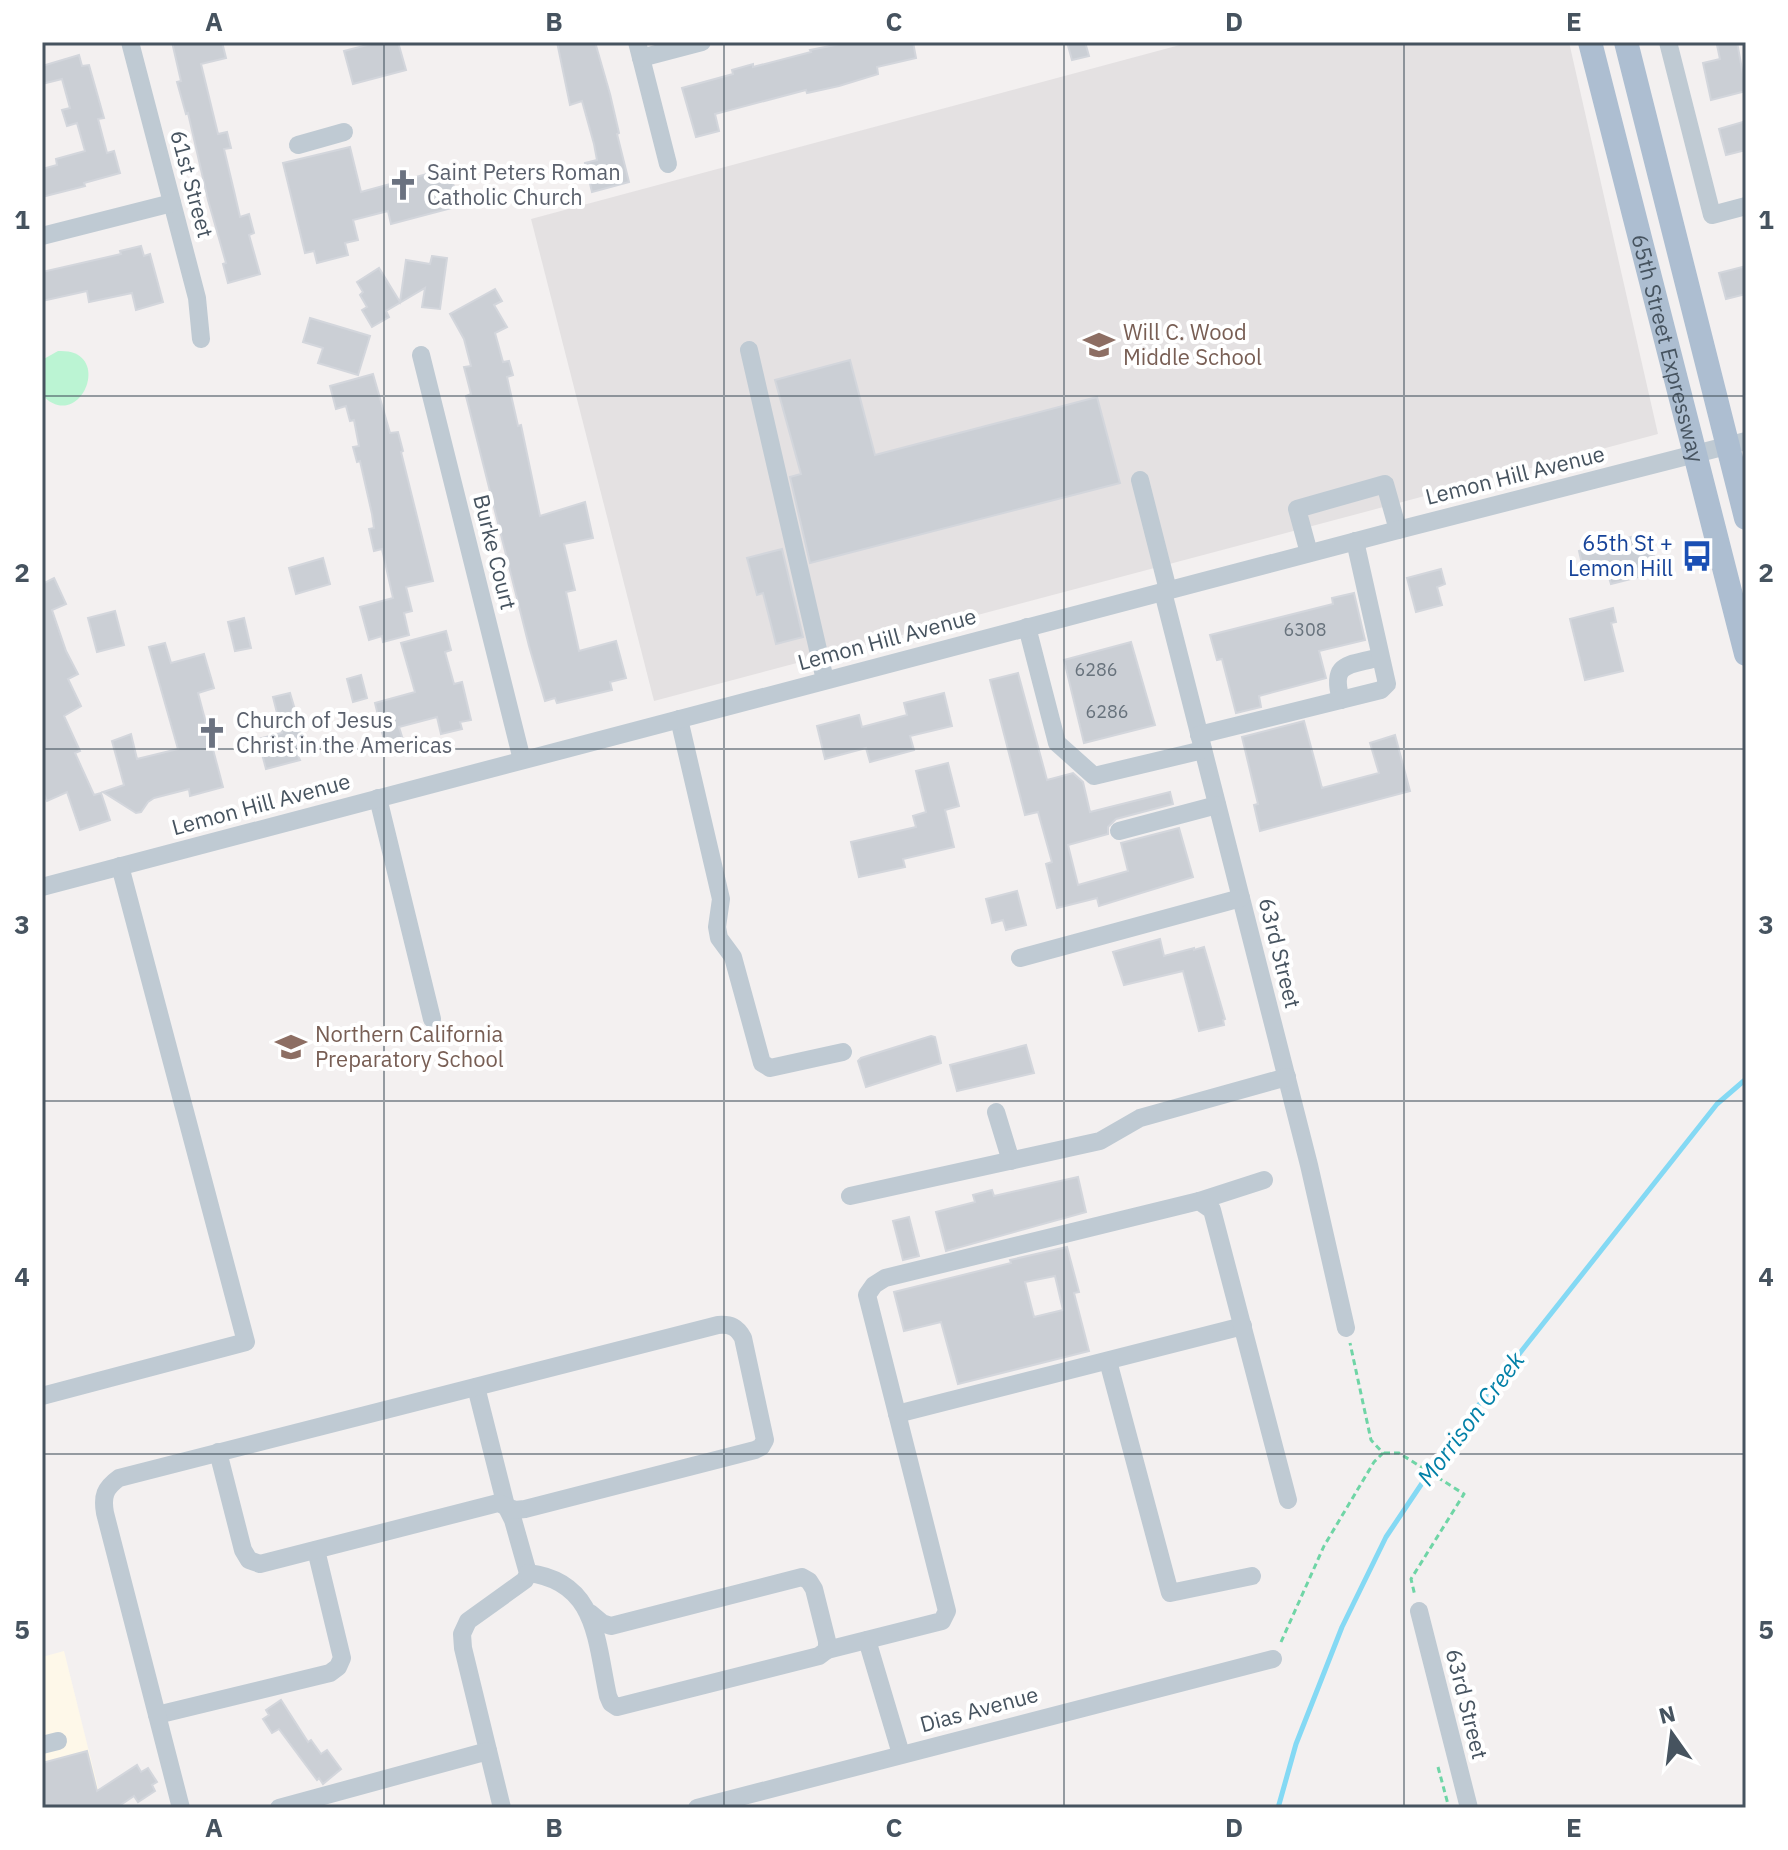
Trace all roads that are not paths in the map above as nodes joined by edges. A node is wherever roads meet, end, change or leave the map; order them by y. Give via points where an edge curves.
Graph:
1 (130, 42) edge
2 (702, 42) edge
3 (1590, 42) edge
4 (1626, 42) edge
5 (1668, 42) edge
6 (639, 50) edge
7 (344, 132) dead end
8 (298, 145) dead end
9 (668, 164) dead end
10 (172, 203) junction
11 (1746, 206) edge
12 (42, 236) edge
13 (201, 339) dead end
14 (749, 350) dead end
15 (421, 355) dead end
16 (1737, 444) edge
17 (1694, 454) junction
18 (1140, 480) dead end
19 (1746, 518) edge
20 (1398, 530) junction
21 (1355, 541) junction
22 (1309, 553) junction
23 (1166, 591) junction
24 (1027, 627) junction
25 (1746, 654) edge
26 (1380, 657) junction
27 (825, 680) junction
28 (1341, 700) junction
29 (679, 719) junction
30 (1201, 742) junction
31 (522, 760) junction
32 (378, 798) junction
33 (1217, 805) junction
34 (1119, 831) dead end
35 (120, 866) junction
36 (42, 887) edge
37 (1241, 898) junction
38 (1020, 958) dead end
39 (432, 1019) dead end
40 (843, 1052) dead end
41 (1287, 1077) junction
42 (996, 1112) dead end
43 (1011, 1161) junction
44 (1264, 1180) dead end
45 (850, 1196) dead end
46 (1199, 1201) junction
47 (1243, 1326) junction
48 (1346, 1328) road end
49 (1108, 1361) junction
50 (476, 1387) junction
51 (42, 1396) edge
52 (897, 1414) junction
53 (218, 1452) junction
54 (1288, 1500) dead end
55 (506, 1506) junction
56 (316, 1550) junction
57 (528, 1573) junction
58 (1252, 1576) dead end
59 (1419, 1611) road end
60 (590, 1613) junction
61 (867, 1640) junction
62 (827, 1650) junction
63 (1273, 1659) road end
64 (157, 1715) junction
65 (488, 1751) junction
66 (901, 1754) junction
67 (735, 1803) edge
68 (181, 1808) edge
69 (279, 1808) edge
70 (502, 1808) edge
71 (697, 1808) edge
72 (1469, 1808) edge

1 - 10 street, 61st Street
2 - 6 street
3 - 17 main road, 65th Street Expressway
4 - 16 main road, 65th Street Expressway
5 - 11 street via 1712,215
6 - 9 street
7 - 8 street
10 - 12 street
10 - 13 street, 61st Street via 197,298
14 - 27 street
15 - 31 street, Burke Court
16 - 17 street, Lemon Hill Avenue
16 - 19 main road, 65th Street Expressway
17 - 20 street, Lemon Hill Avenue
17 - 25 main road, 65th Street Expressway
18 - 23 street, 63rd Street
20 - 21 street, Lemon Hill Avenue
20 - 22 street via 1385,484 1297,509
21 - 22 street, Lemon Hill Avenue
21 - 26 street
22 - 23 street, Lemon Hill Avenue
23 - 24 street, Lemon Hill Avenue
23 - 30 street, 63rd Street
24 - 27 street, Lemon Hill Avenue
24 - 30 street via 1057,743 1094,776
26 - 28 street via 1338,673
26 - 28 street via 1387,684
27 - 29 street, Lemon Hill Avenue
28 - 30 street
29 - 31 street, Lemon Hill Avenue
29 - 40 street via 721,899 719,938 733,957 762,1063 770,1068
30 - 33 street, 63rd Street
31 - 32 street, Lemon Hill Avenue
32 - 35 street, Lemon Hill Avenue
32 - 39 street
33 - 34 street
33 - 37 street, 63rd Street
35 - 36 street, Lemon Hill Avenue
35 - 51 street via 246,1342
37 - 38 street
37 - 41 street, 63rd Street
41 - 43 street via 1140,1118 1100,1141
41 - 48 street, 63rd Street
42 - 43 street
43 - 45 street
44 - 46 street
46 - 47 street via 1212,1210
46 - 52 street via 885,1278 874,1285 867,1295
47 - 49 street
47 - 54 street
49 - 52 street
49 - 58 street via 1170,1593
50 - 53 street
50 - 55 street
50 - 55 street via 718,1325 729,1324 743,1338 765,1433 761,1447 525,1509
52 - 61 street via 947,1611 942,1621
53 - 56 street via 249,1560 260,1564
53 - 64 street via 119,1478 102,1499
55 - 56 street via 498,1503
55 - 57 street
56 - 64 street via 342,1658 338,1667
57 - 60 street via 561,1582
57 - 65 street via 468,1621 462,1634
59 - 72 street, 63rd Street
60 - 62 street via 611,1626 802,1577 814,1589
60 - 62 street via 608,1696 617,1707
61 - 62 street
61 - 66 street
63 - 66 street, Dias Avenue
64 - 68 street
65 - 69 street
65 - 70 street
66 - 67 street, Dias Avenue
67 - 71 street, Dias Avenue

